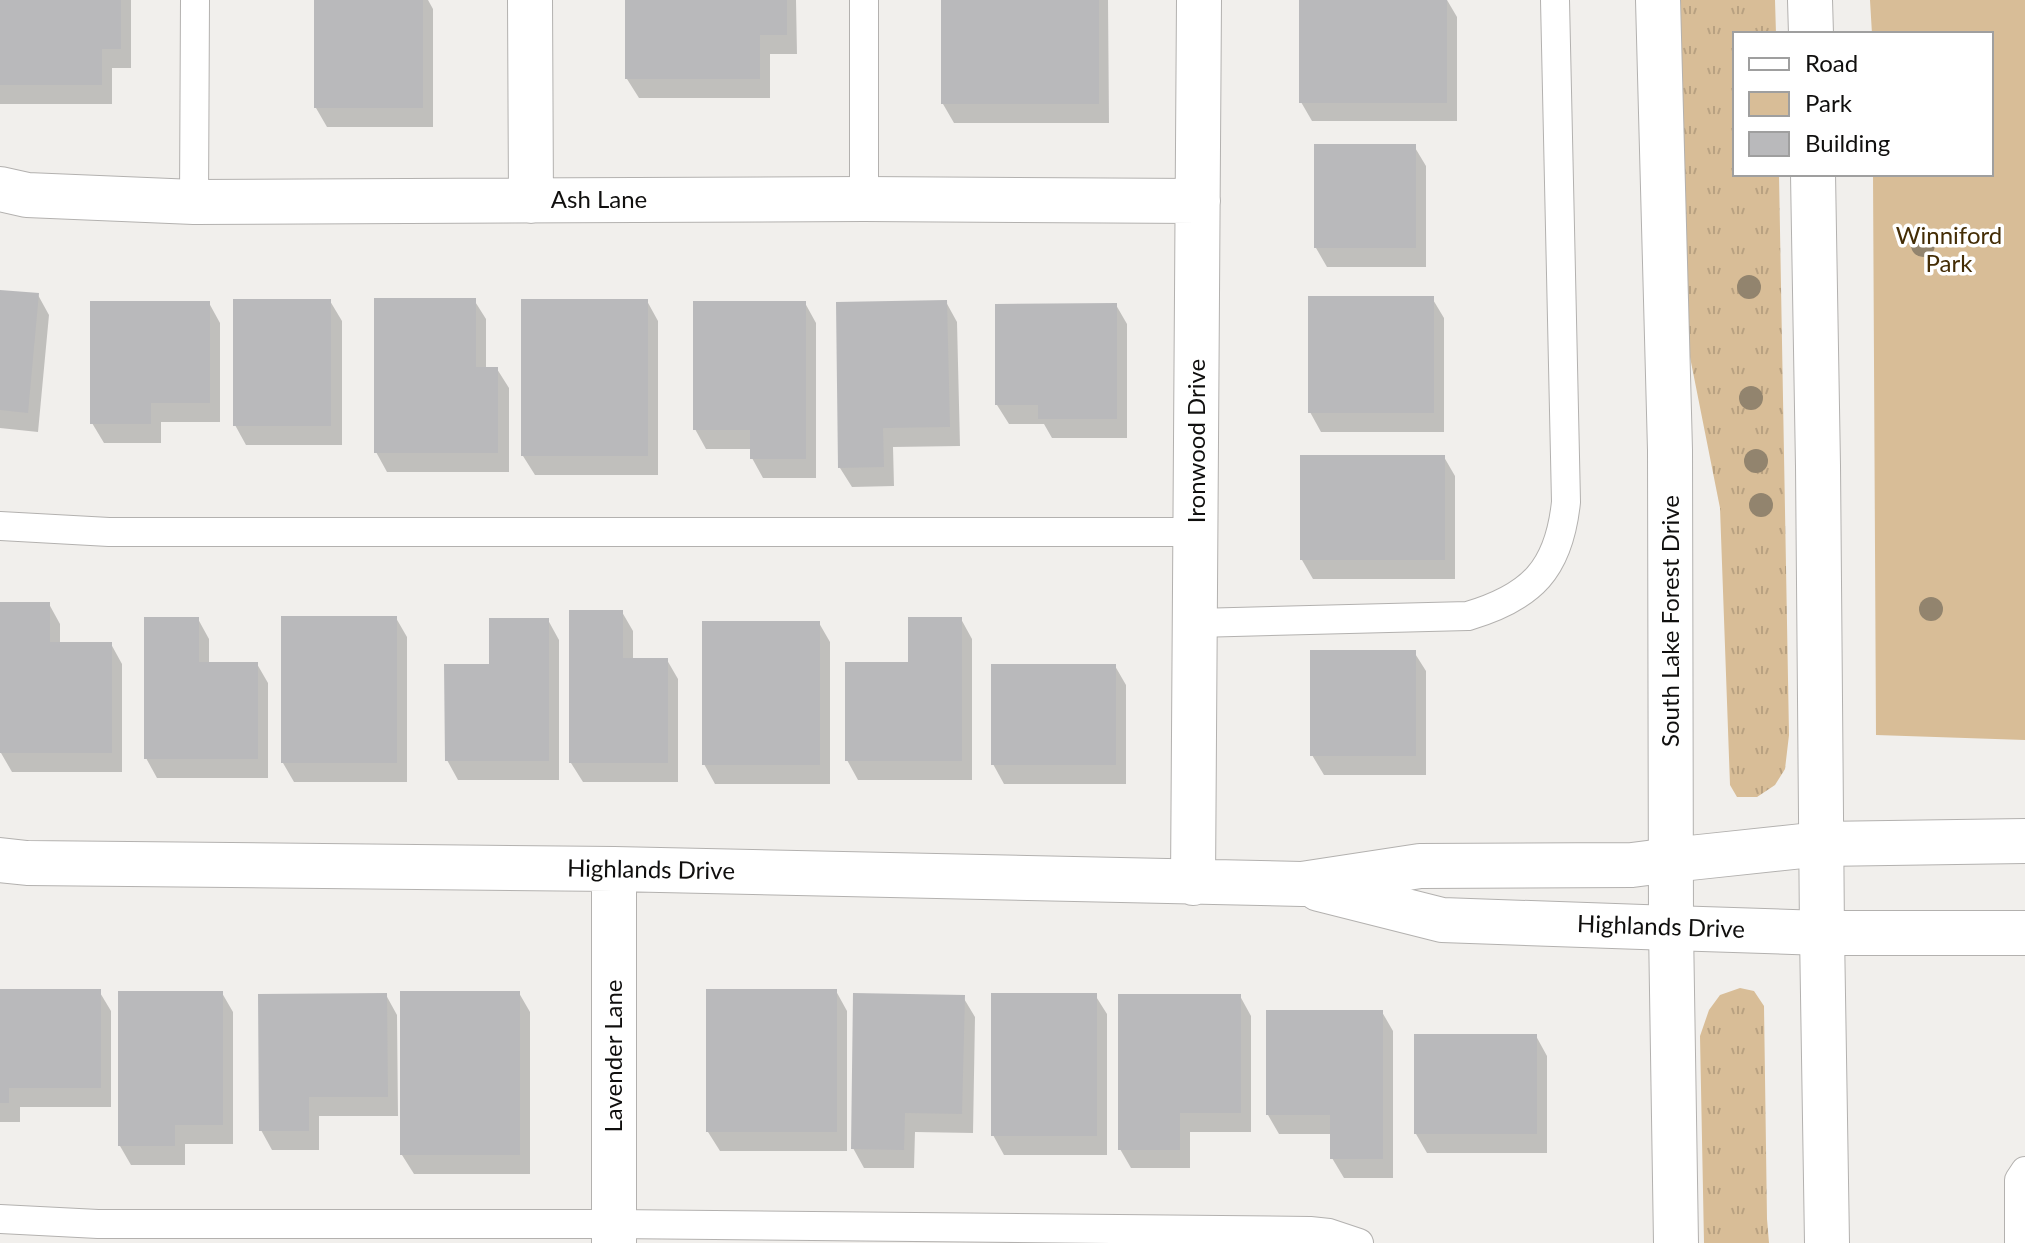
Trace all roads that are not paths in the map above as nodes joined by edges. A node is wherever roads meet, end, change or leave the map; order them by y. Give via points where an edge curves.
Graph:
1 (195, 0) edge
2 (530, 0) edge
3 (864, 0) edge
4 (1199, 0) edge
5 (1555, 0) edge
6 (1658, 0) edge
7 (1810, 0) edge
8 (1811, 32) edge
9 (1813, 176) edge
10 (0, 189) edge
11 (864, 199) junction
12 (531, 201) junction
13 (1198, 201) junction
14 (194, 202) junction
15 (0, 526) edge
16 (1196, 532) junction
17 (1196, 623) junction
18 (2025, 841) edge
19 (1821, 844) junction
20 (0, 860) edge
21 (1671, 860) junction
22 (614, 869) junction
23 (1193, 883) junction
24 (1302, 884) junction
25 (1671, 928) junction
26 (1822, 933) junction
27 (2025, 933) edge
28 (2025, 1171) edge
29 (0, 1219) edge
30 (614, 1233) edge
31 (1359, 1243) edge
32 (1676, 1243) edge
33 (1827, 1243) edge
34 (2019, 1243) edge

1 - 14 lane
2 - 12 street
3 - 11 lane
4 - 13 street, Ironwood Drive
5 - 17 lane via 1566,502 1556,551 1536,581 1517,596 1468,616
6 - 21 street, South Lake Forest Drive via 1670,450
7 - 8 street
9 - 19 street
10 - 14 street, Ash Lane via 27,195
11 - 12 street, Ash Lane
11 - 13 street, Ash Lane
12 - 14 street, Ash Lane
13 - 16 street, Ironwood Drive
15 - 16 lane via 109,532
16 - 17 street, Ironwood Drive
17 - 23 street, Ironwood Drive
18 - 19 street, Highlands Drive
19 - 21 street, Highlands Drive
19 - 26 street
20 - 22 street, Highlands Drive
21 - 24 street, Highlands Drive via 1632,865 1420,866
21 - 25 street, South Lake Forest Drive
22 - 23 street, Highlands Drive
22 - 30 street, Lavender Lane
23 - 24 street, Highlands Drive
24 - 25 street, Highlands Drive via 1442,920
25 - 26 street, Highlands Drive
25 - 32 street, South Lake Forest Drive
26 - 27 street, Highlands Drive
26 - 33 street
28 - 34 lane via 2019,1180
29 - 30 lane
30 - 31 lane via 1310,1231

